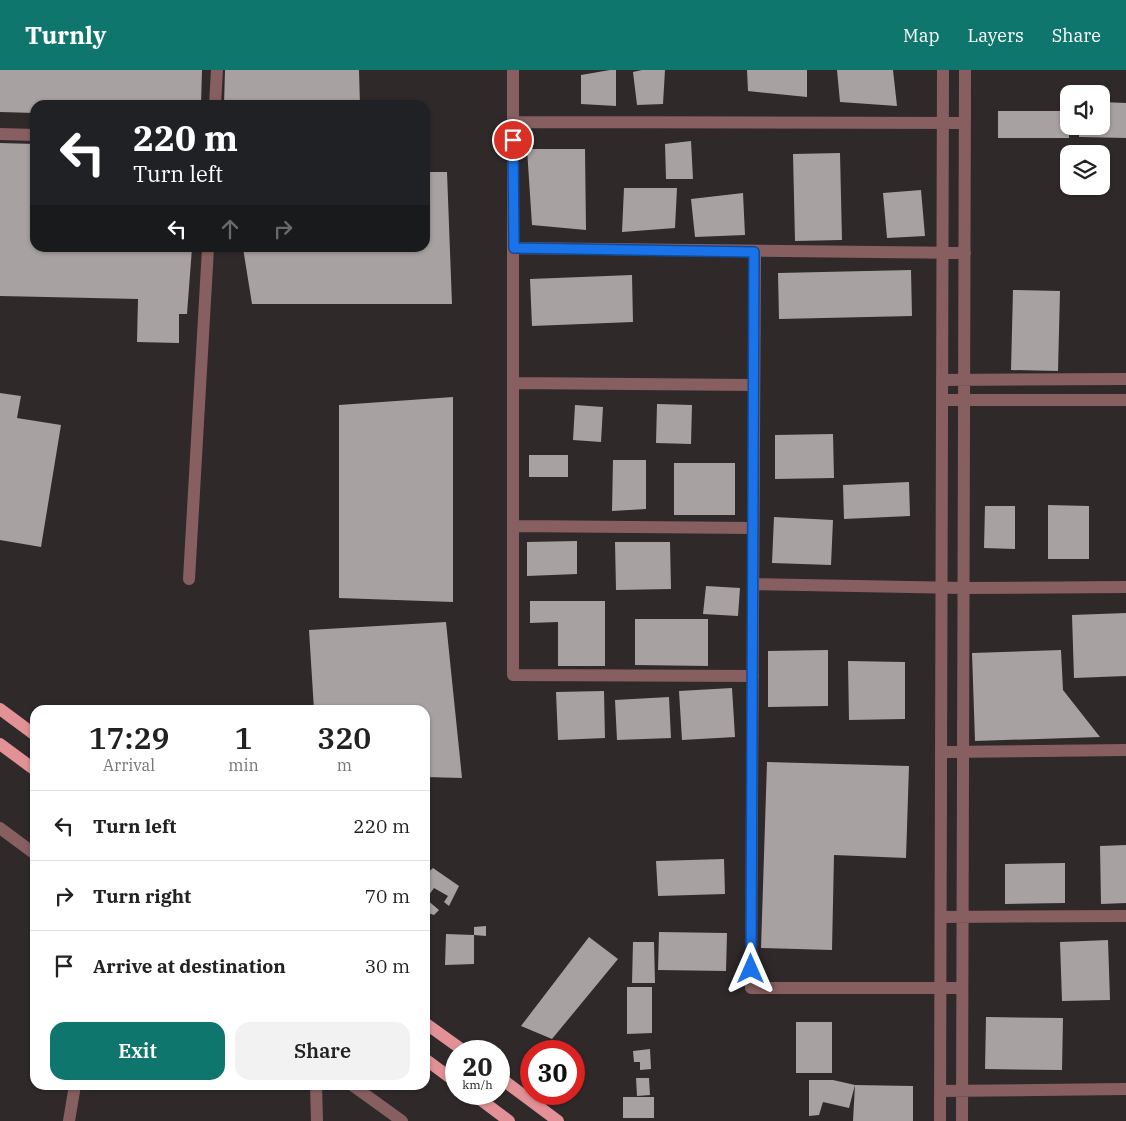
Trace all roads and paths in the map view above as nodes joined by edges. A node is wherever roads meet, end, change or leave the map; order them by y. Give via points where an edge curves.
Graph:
1 (217, 70) edge
2 (513, 70) edge
3 (944, 70) edge
4 (965, 70) edge
5 (215, 100) edge
6 (513, 122) junction
7 (965, 123) junction
8 (943, 124) junction
9 (0, 134) edge
10 (30, 135) edge
11 (514, 248) junction
12 (208, 252) edge
13 (754, 252) junction
14 (964, 253) junction
15 (943, 254) junction
16 (964, 379) junction
17 (1126, 379) edge
18 (942, 380) junction
19 (513, 382) junction
20 (754, 384) junction
21 (942, 400) junction
22 (964, 400) junction
23 (1126, 400) edge
24 (513, 526) junction
25 (753, 528) junction
26 (189, 579) dead end
27 (753, 584) junction
28 (942, 587) junction
29 (1126, 587) edge
30 (964, 588) junction
31 (752, 676) junction
32 (0, 709) edge
33 (30, 731) edge
34 (0, 744) edge
35 (1126, 750) edge
36 (941, 752) junction
37 (963, 752) junction
38 (30, 766) edge
39 (0, 828) edge
40 (30, 850) edge
41 (1126, 916) edge
42 (941, 917) junction
43 (962, 917) junction
44 (962, 988) junction
45 (940, 989) junction
46 (430, 1027) edge
47 (449, 1040) edge
48 (430, 1062) edge
49 (445, 1073) edge
50 (510, 1085) edge
51 (1126, 1089) edge
52 (74, 1090) edge
53 (316, 1090) edge
54 (359, 1090) edge
55 (940, 1091) junction
56 (962, 1091) junction
57 (487, 1105) edge
58 (69, 1121) edge
59 (317, 1121) edge
60 (402, 1121) edge
61 (509, 1121) edge
62 (558, 1121) edge
63 (940, 1121) edge
64 (962, 1121) edge

1 - 5 street
2 - 6 street
3 - 8 street
4 - 7 street
6 - 8 street
6 - 11 street
7 - 8 street
7 - 14 street
8 - 15 street
9 - 10 street
11 - 13 street
11 - 19 street
12 - 26 street
13 - 15 street
13 - 20 street
14 - 15 street
14 - 16 street
15 - 18 street
16 - 17 street
16 - 18 street
16 - 22 street
18 - 21 street
19 - 20 street
19 - 24 street
20 - 25 street
21 - 22 street
21 - 28 street
22 - 23 street
22 - 30 street
24 - 25 street
24 - 31 street via 513,675
25 - 27 street
27 - 28 street
27 - 31 street
28 - 30 street
28 - 36 street
29 - 30 street
30 - 37 street
31 - 45 street via 751,988
32 - 33 main road
34 - 38 main road
35 - 37 street
36 - 37 street
36 - 42 street
37 - 43 street
39 - 40 street
41 - 43 street
42 - 43 street
42 - 45 street
43 - 44 street
44 - 45 street
44 - 56 street
45 - 55 street
46 - 47 main road
48 - 49 main road
50 - 62 main road
51 - 56 street
52 - 58 street
53 - 59 street
54 - 60 street
55 - 56 street
55 - 63 street
56 - 64 street
57 - 61 main road

